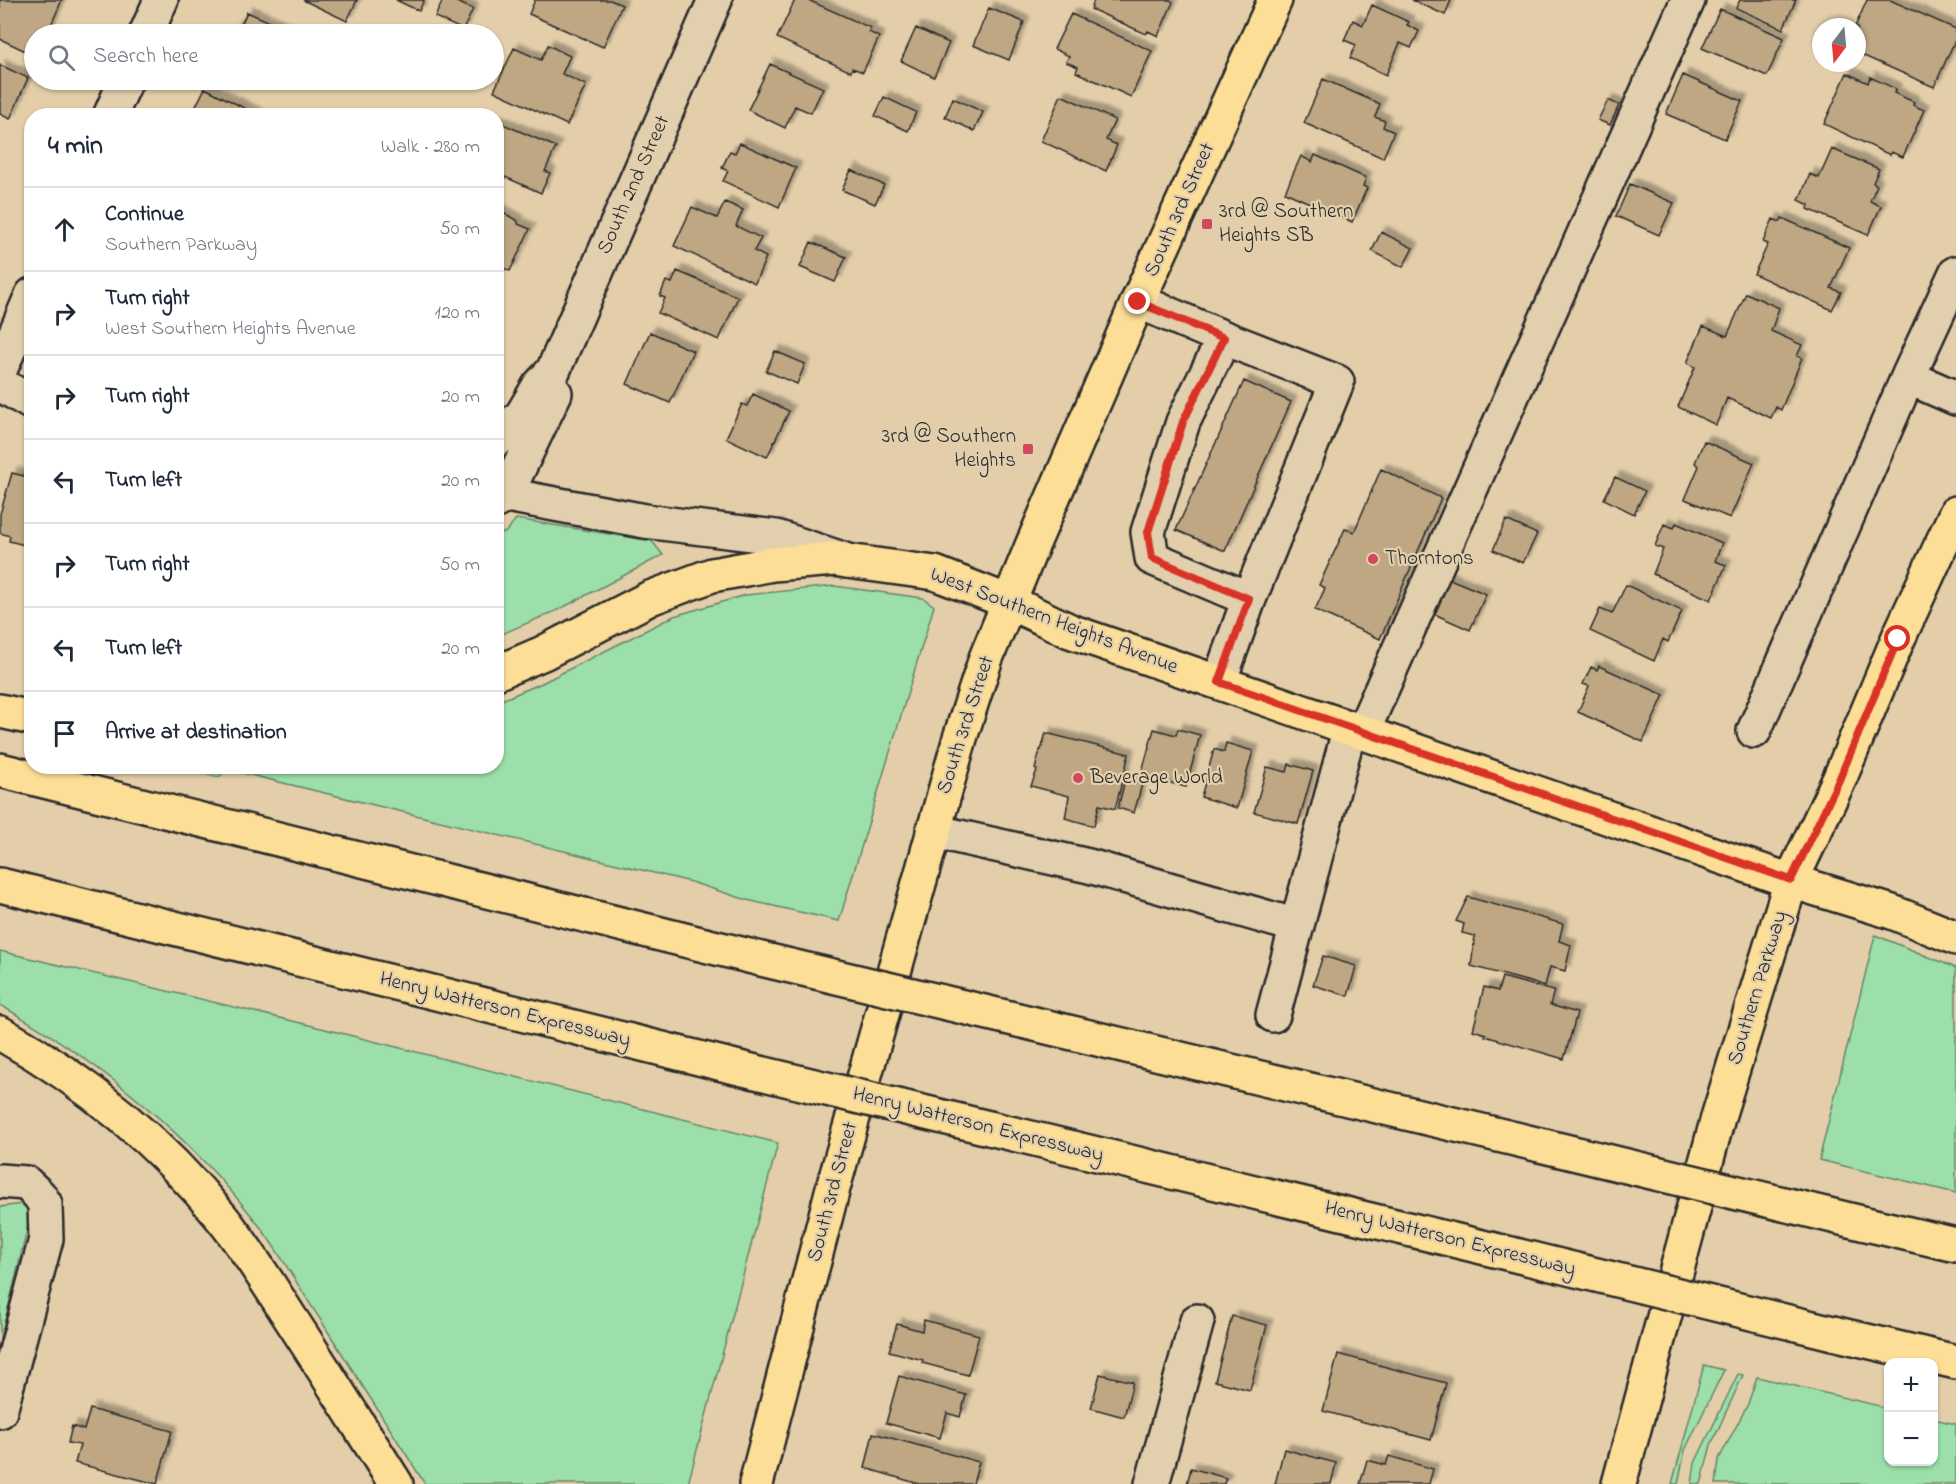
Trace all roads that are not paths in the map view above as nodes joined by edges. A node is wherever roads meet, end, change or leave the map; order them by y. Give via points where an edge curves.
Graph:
1 (161, 0) edge
2 (715, 0) edge
3 (1275, 0) edge
4 (1688, 0) edge
5 (150, 24) edge
6 (122, 90) edge
7 (114, 108) edge
8 (1956, 273) edge
9 (1138, 302) junction
10 (24, 314) edge
11 (1224, 338) junction
12 (0, 370) edge
13 (553, 371) junction
14 (1908, 377) junction
15 (0, 383) edge
16 (24, 385) edge
17 (24, 398) edge
18 (1956, 398) edge
19 (504, 432) edge
20 (504, 489) edge
21 (504, 497) edge
22 (1956, 513) edge
23 (1948, 554) edge
24 (846, 561) junction
25 (1249, 599) junction
26 (1009, 602) junction
27 (504, 670) edge
28 (1219, 682) junction
29 (0, 711) edge
30 (24, 716) edge
31 (1356, 729) junction
32 (1754, 731) dead end
33 (0, 770) edge
34 (933, 831) junction
35 (1791, 880) junction
36 (0, 885) edge
37 (1297, 926) junction
38 (1956, 938) edge
39 (1273, 1016) dead end
40 (0, 1033) edge
41 (0, 1181) edge
42 (1956, 1245) edge
43 (1197, 1322) dead end
44 (1956, 1362) edge
45 (0, 1411) edge
46 (396, 1484) edge
47 (756, 1484) edge
48 (1152, 1484) edge
49 (1619, 1484) edge

1 - 5 street
2 - 13 street, South 2nd Street
3 - 9 main road, South 3rd Street
4 - 31 street
6 - 7 street
8 - 14 street
9 - 11 street
9 - 26 main road, South 3rd Street
10 - 12 street
11 - 25 street via 1183,422 1148,532 1152,558
11 - 25 street via 1337,382
13 - 19 street, South 2nd Street via 522,415
13 - 20 street, South 2nd Street via 555,393
14 - 18 street
14 - 32 street
15 - 16 street
15 - 17 street
21 - 24 street, West Southern Heights Avenue via 645,521 776,537
22 - 23 main road, Southern Parkway
23 - 35 main road, Southern Parkway via 1898,639 1839,780
24 - 26 main road, West Southern Heights Avenue via 935,573
24 - 27 main road via 773,564 712,575 650,598
25 - 28 street
26 - 28 main road, West Southern Heights Avenue via 1070,631
26 - 34 main road, South 3rd Street via 967,715
28 - 31 main road, West Southern Heights Avenue
29 - 30 main road
31 - 35 main road, West Southern Heights Avenue
31 - 37 street
33 - 42 main road, bridge via 761,959
34 - 37 street via 1089,866
34 - 47 main road, South 3rd Street via 832,1188
35 - 38 main road, West Southern Heights Avenue via 1892,912
35 - 49 main road, Southern Parkway via 1719,1114
36 - 44 main road, Henry Watterson Expressway, bridge
37 - 39 street
40 - 46 main road via 34,1052 109,1107 183,1174 263,1275
41 - 45 street via 27,1183 39,1195 45,1204 46,1239
43 - 48 street

